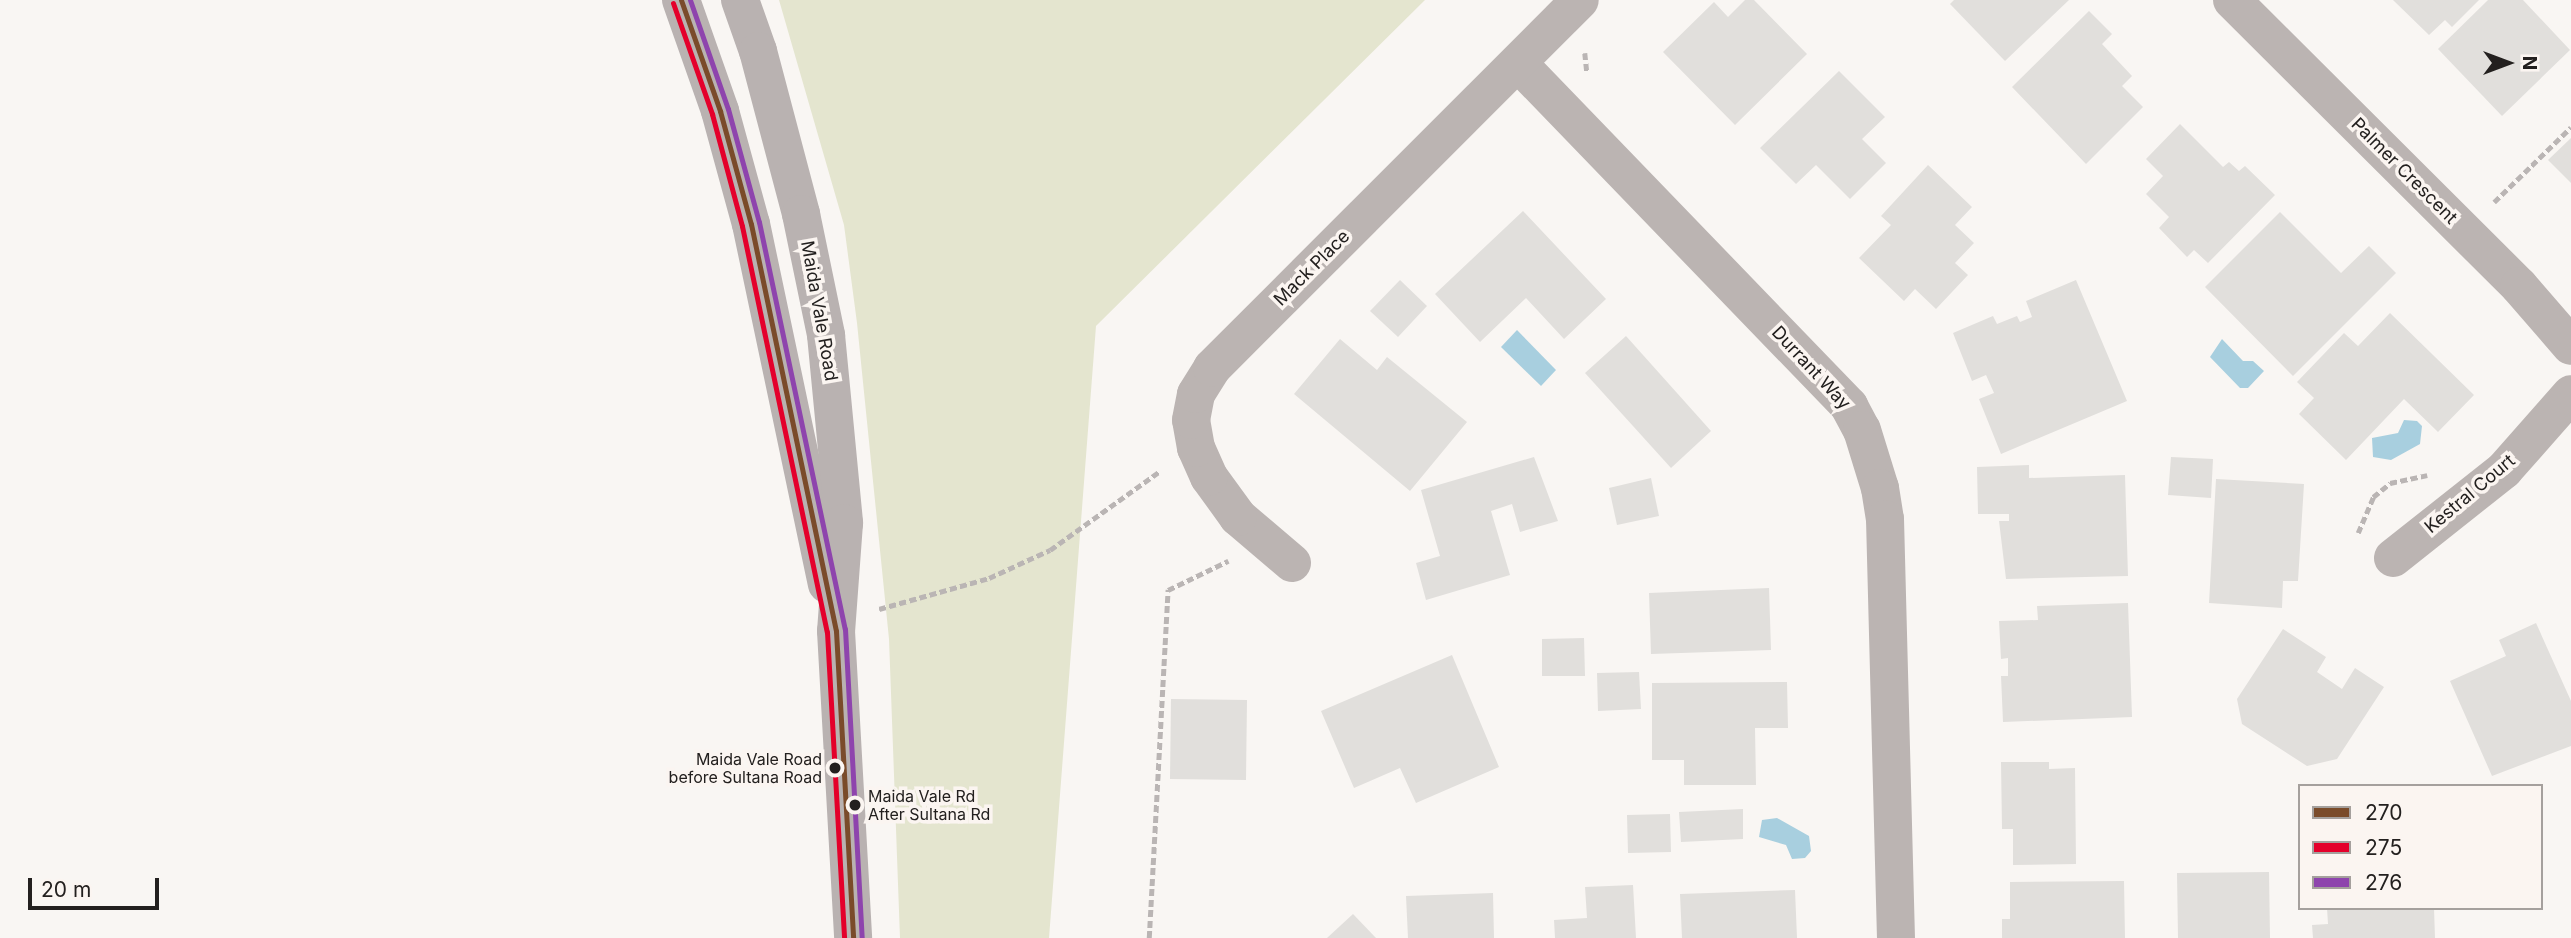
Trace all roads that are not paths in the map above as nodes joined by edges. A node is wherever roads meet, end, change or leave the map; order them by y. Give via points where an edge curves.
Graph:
1 (681, 0) edge
2 (740, 0) edge
3 (1580, 0) edge
4 (2232, 0) edge
5 (1518, 63) junction
6 (2571, 346) edge
7 (2571, 394) edge
8 (2376, 551) road end
9 (1292, 563) dead end
10 (836, 631) junction
11 (853, 938) edge
12 (1896, 938) edge

1 - 10 main road, Maida Vale Road via 720,111 751,224
2 - 10 main road, Maida Vale Road via 801,214 826,335 844,523
3 - 5 street, Mack Place
4 - 6 street, Palmer Crescent via 2519,286
5 - 9 street, Mack Place via 1212,368 1195,394 1191,420 1196,448 1215,486 1252,530
5 - 12 street, Durrant Way via 1849,406 1862,430 1885,519
7 - 8 street, Kestral Court via 2504,470
10 - 11 main road, Maida Vale Road

